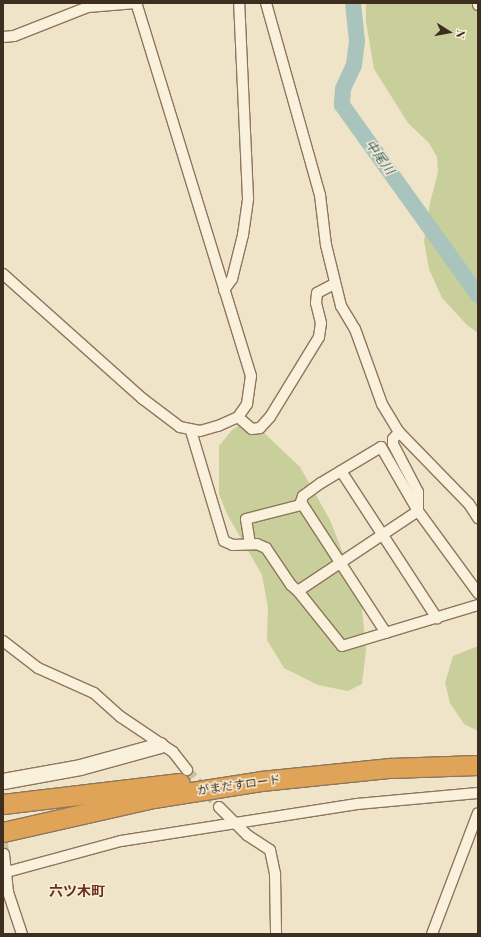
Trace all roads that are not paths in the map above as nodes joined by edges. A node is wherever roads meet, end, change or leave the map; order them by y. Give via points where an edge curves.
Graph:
1 (136, 3) edge
2 (239, 3) edge
3 (266, 3) edge
4 (3, 37) edge
5 (3, 274) edge
6 (334, 284) junction
7 (224, 290) junction
8 (238, 417) junction
9 (190, 431) junction
10 (399, 432) junction
11 (341, 471) junction
12 (301, 505) junction
13 (418, 511) junction
14 (478, 518) edge
15 (383, 534) junction
16 (250, 544) junction
17 (340, 563) junction
18 (298, 591) junction
19 (478, 593) edge
20 (478, 605) edge
21 (437, 618) junction
22 (386, 633) junction
23 (3, 641) edge
24 (160, 745) junction
25 (473, 765) edge
26 (187, 770) tunnel mouth
27 (3, 781) edge
28 (261, 781) junction
29 (478, 793) edge
30 (3, 804) edge
31 (219, 807) tunnel mouth
32 (478, 813) edge
33 (67, 816) junction
34 (234, 824) junction
35 (3, 832) edge
36 (4, 847) edge
37 (5, 872) edge
38 (22, 934) edge
39 (276, 934) edge
40 (432, 934) edge

1 - 4 street via 88,7 14,36
1 - 7 street
2 - 7 street via 248,198 243,235 232,279
3 - 6 street via 320,195
5 - 9 street via 143,399 180,427
6 - 8 street via 317,293 316,303 321,323 319,337 270,417 260,428 252,429
6 - 10 street via 341,306 355,329 382,404
7 - 8 street via 251,376 248,400
8 - 9 street via 218,426
9 - 16 street via 224,541 233,545
10 - 13 street via 393,439 393,444 418,492
10 - 14 street via 469,504
11 - 12 street via 303,496
11 - 13 street via 381,447
11 - 15 street
12 - 16 street via 246,519
12 - 17 street
13 - 15 street
13 - 19 street
15 - 17 street
15 - 21 street
16 - 18 street via 266,548 291,585
17 - 18 street
17 - 22 street
18 - 22 street via 342,646
20 - 21 street
21 - 22 street
23 - 24 street via 38,668 94,693
24 - 26 street via 178,757
24 - 27 street via 80,767
25 - 28 highway, がまだすロード via 390,768
28 - 30 highway via 162,784
28 - 33 highway, がまだすロード via 154,798
29 - 34 street via 357,804
31 - 34 street
32 - 40 street
33 - 35 highway, がまだすロード
33 - 36 highway
34 - 37 street via 121,840
34 - 39 street via 270,850 275,874
36 - 37 street
37 - 38 street via 12,907

